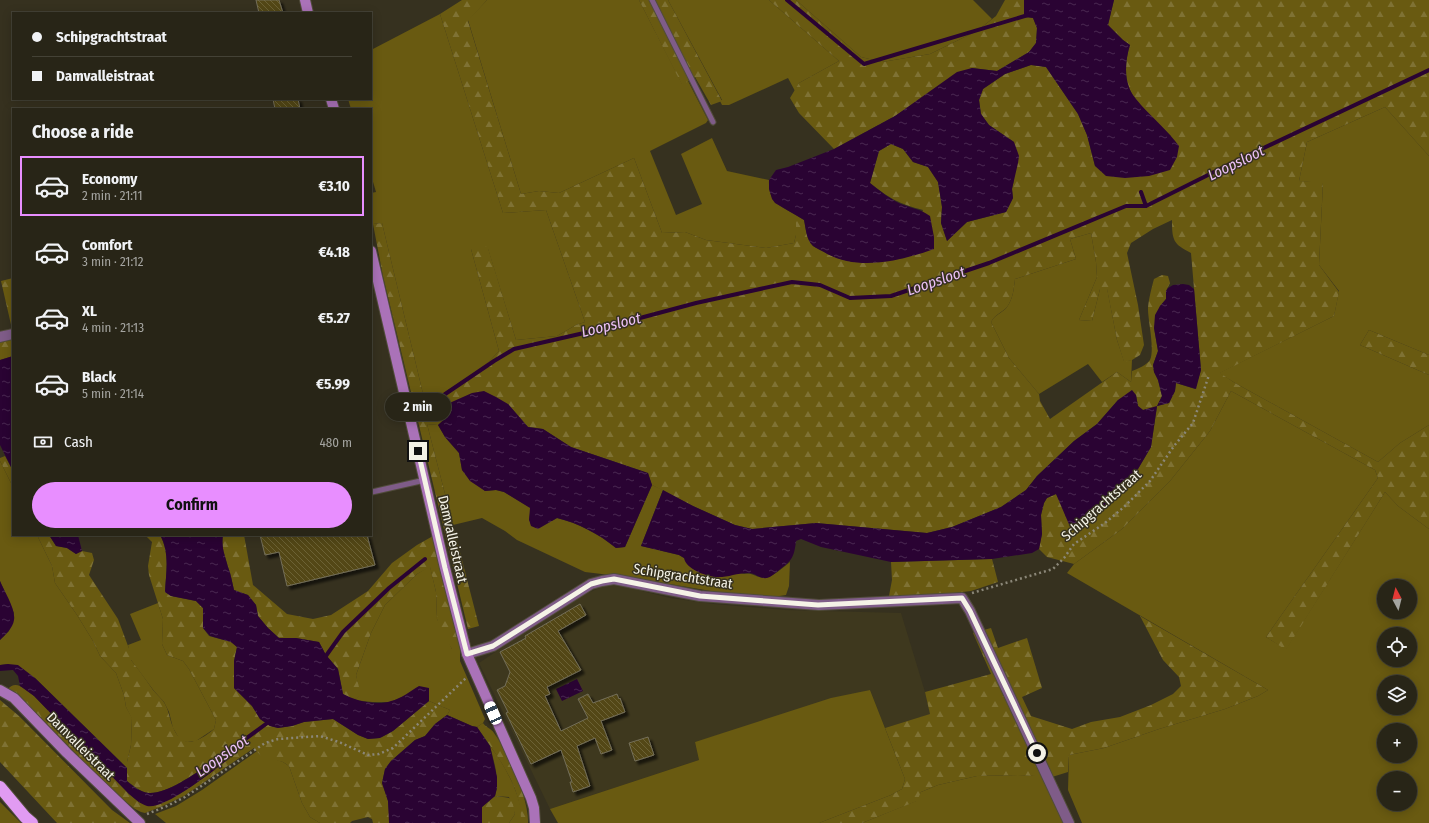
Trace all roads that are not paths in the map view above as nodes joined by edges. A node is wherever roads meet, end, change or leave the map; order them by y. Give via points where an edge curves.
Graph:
1 (305, 0) edge
2 (652, 0) edge
3 (308, 12) edge
4 (713, 122) dead end
5 (372, 255) edge
6 (12, 334) edge
7 (0, 337) edge
8 (425, 480) junction
9 (372, 492) edge
10 (467, 654) junction
11 (0, 690) edge
12 (0, 787) edge
13 (138, 821) edge
14 (32, 823) edge
15 (534, 823) edge
16 (1069, 823) edge

1 - 3 street
2 - 4 lane
5 - 8 street, Damvalleistraat
6 - 7 street
8 - 9 lane
8 - 10 street, Damvalleistraat
10 - 15 street, Damvalleistraat via 531,798
10 - 16 street, Schipgrachtstraat via 493,646 591,584 614,579 700,596 818,605 962,598
11 - 13 street, Damvalleistraat via 14,698
12 - 14 highway

